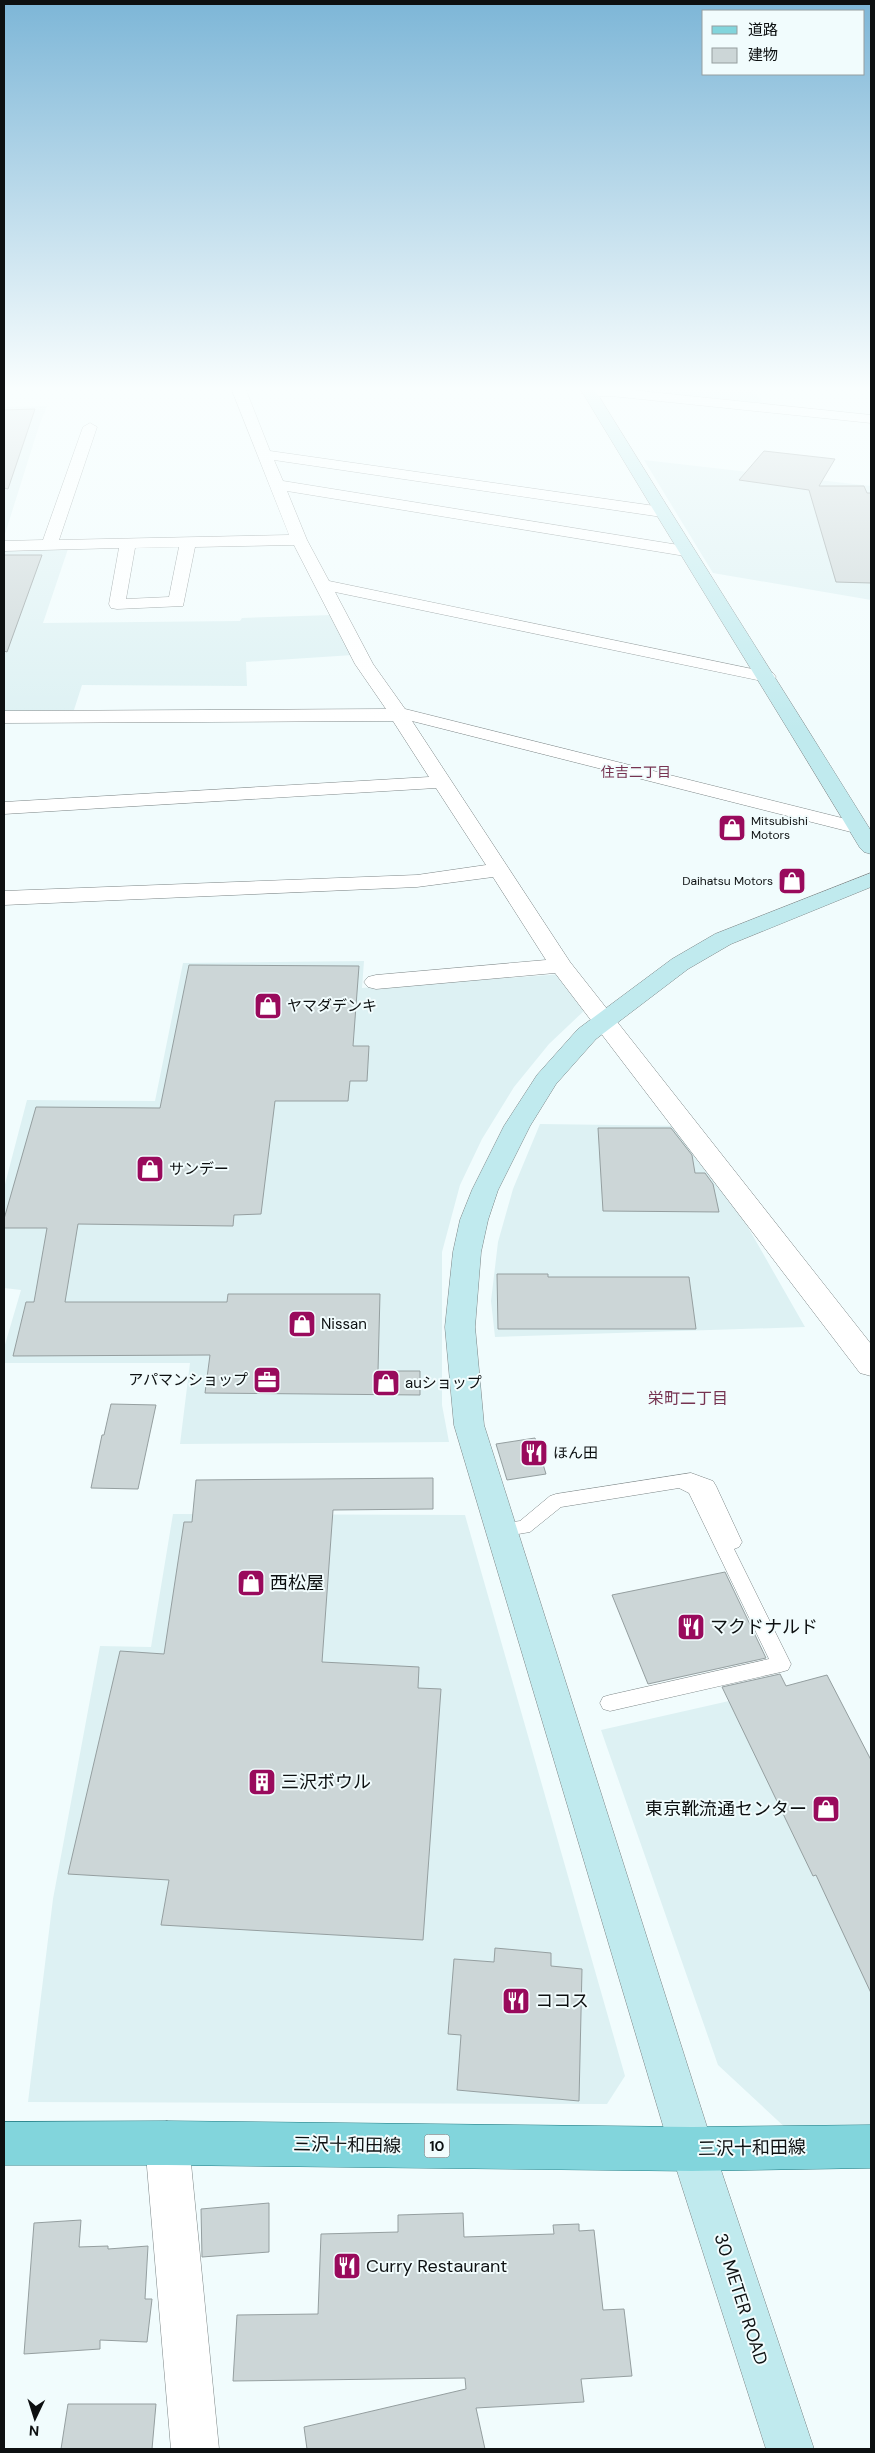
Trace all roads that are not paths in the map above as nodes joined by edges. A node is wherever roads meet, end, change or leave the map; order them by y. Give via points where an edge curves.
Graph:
1 (63, 504) edge
2 (285, 504) edge
3 (397, 504) edge
4 (610, 504) edge
5 (657, 504) edge
6 (662, 512) junction
7 (299, 540) junction
8 (188, 542) junction
9 (128, 543) junction
10 (49, 545) junction
11 (4, 546) edge
12 (685, 551) junction
13 (324, 585) junction
14 (767, 677) junction
15 (398, 713) junction
16 (4, 717) edge
17 (441, 782) junction
18 (4, 808) edge
19 (859, 828) junction
20 (871, 848) edge
21 (500, 870) junction
22 (871, 879) edge
23 (4, 898) edge
24 (561, 966) junction
25 (376, 982) dead end
26 (604, 1022) junction
27 (871, 1365) edge
28 (500, 1530) junction
29 (610, 1703) dead end
30 (167, 2143) junction
31 (4, 2144) edge
32 (871, 2147) edge
33 (692, 2149) junction
34 (195, 2449) edge
35 (790, 2449) edge

1 - 10 street
2 - 7 street
3 - 12 street
4 - 6 street
5 - 6 street
6 - 12 street
7 - 8 street
7 - 13 street
8 - 9 street
8 - 9 street via 177,602 117,604
9 - 10 street
10 - 11 street
12 - 14 street
13 - 14 street
13 - 15 street via 364,664
14 - 19 street
15 - 16 street
15 - 17 street
15 - 19 street
17 - 18 street
17 - 21 street
19 - 20 street
21 - 23 street via 417,881
21 - 24 street
22 - 26 street, 30 METER ROAD via 723,939 680,964
24 - 25 street
24 - 26 street
26 - 27 street
26 - 28 street, 30 METER ROAD via 587,1034 546,1080 517,1126 485,1190 467,1252 460,1327 469,1425
28 - 29 lane via 524,1527 556,1501 681,1482 696,1488 780,1664
28 - 33 street, 30 METER ROAD
30 - 31 main road, 三沢十和田線 / 10
30 - 33 main road, 三沢十和田線 / 10
30 - 34 street
32 - 33 main road, 三沢十和田線 / 10
33 - 35 street, 30 METER ROAD

